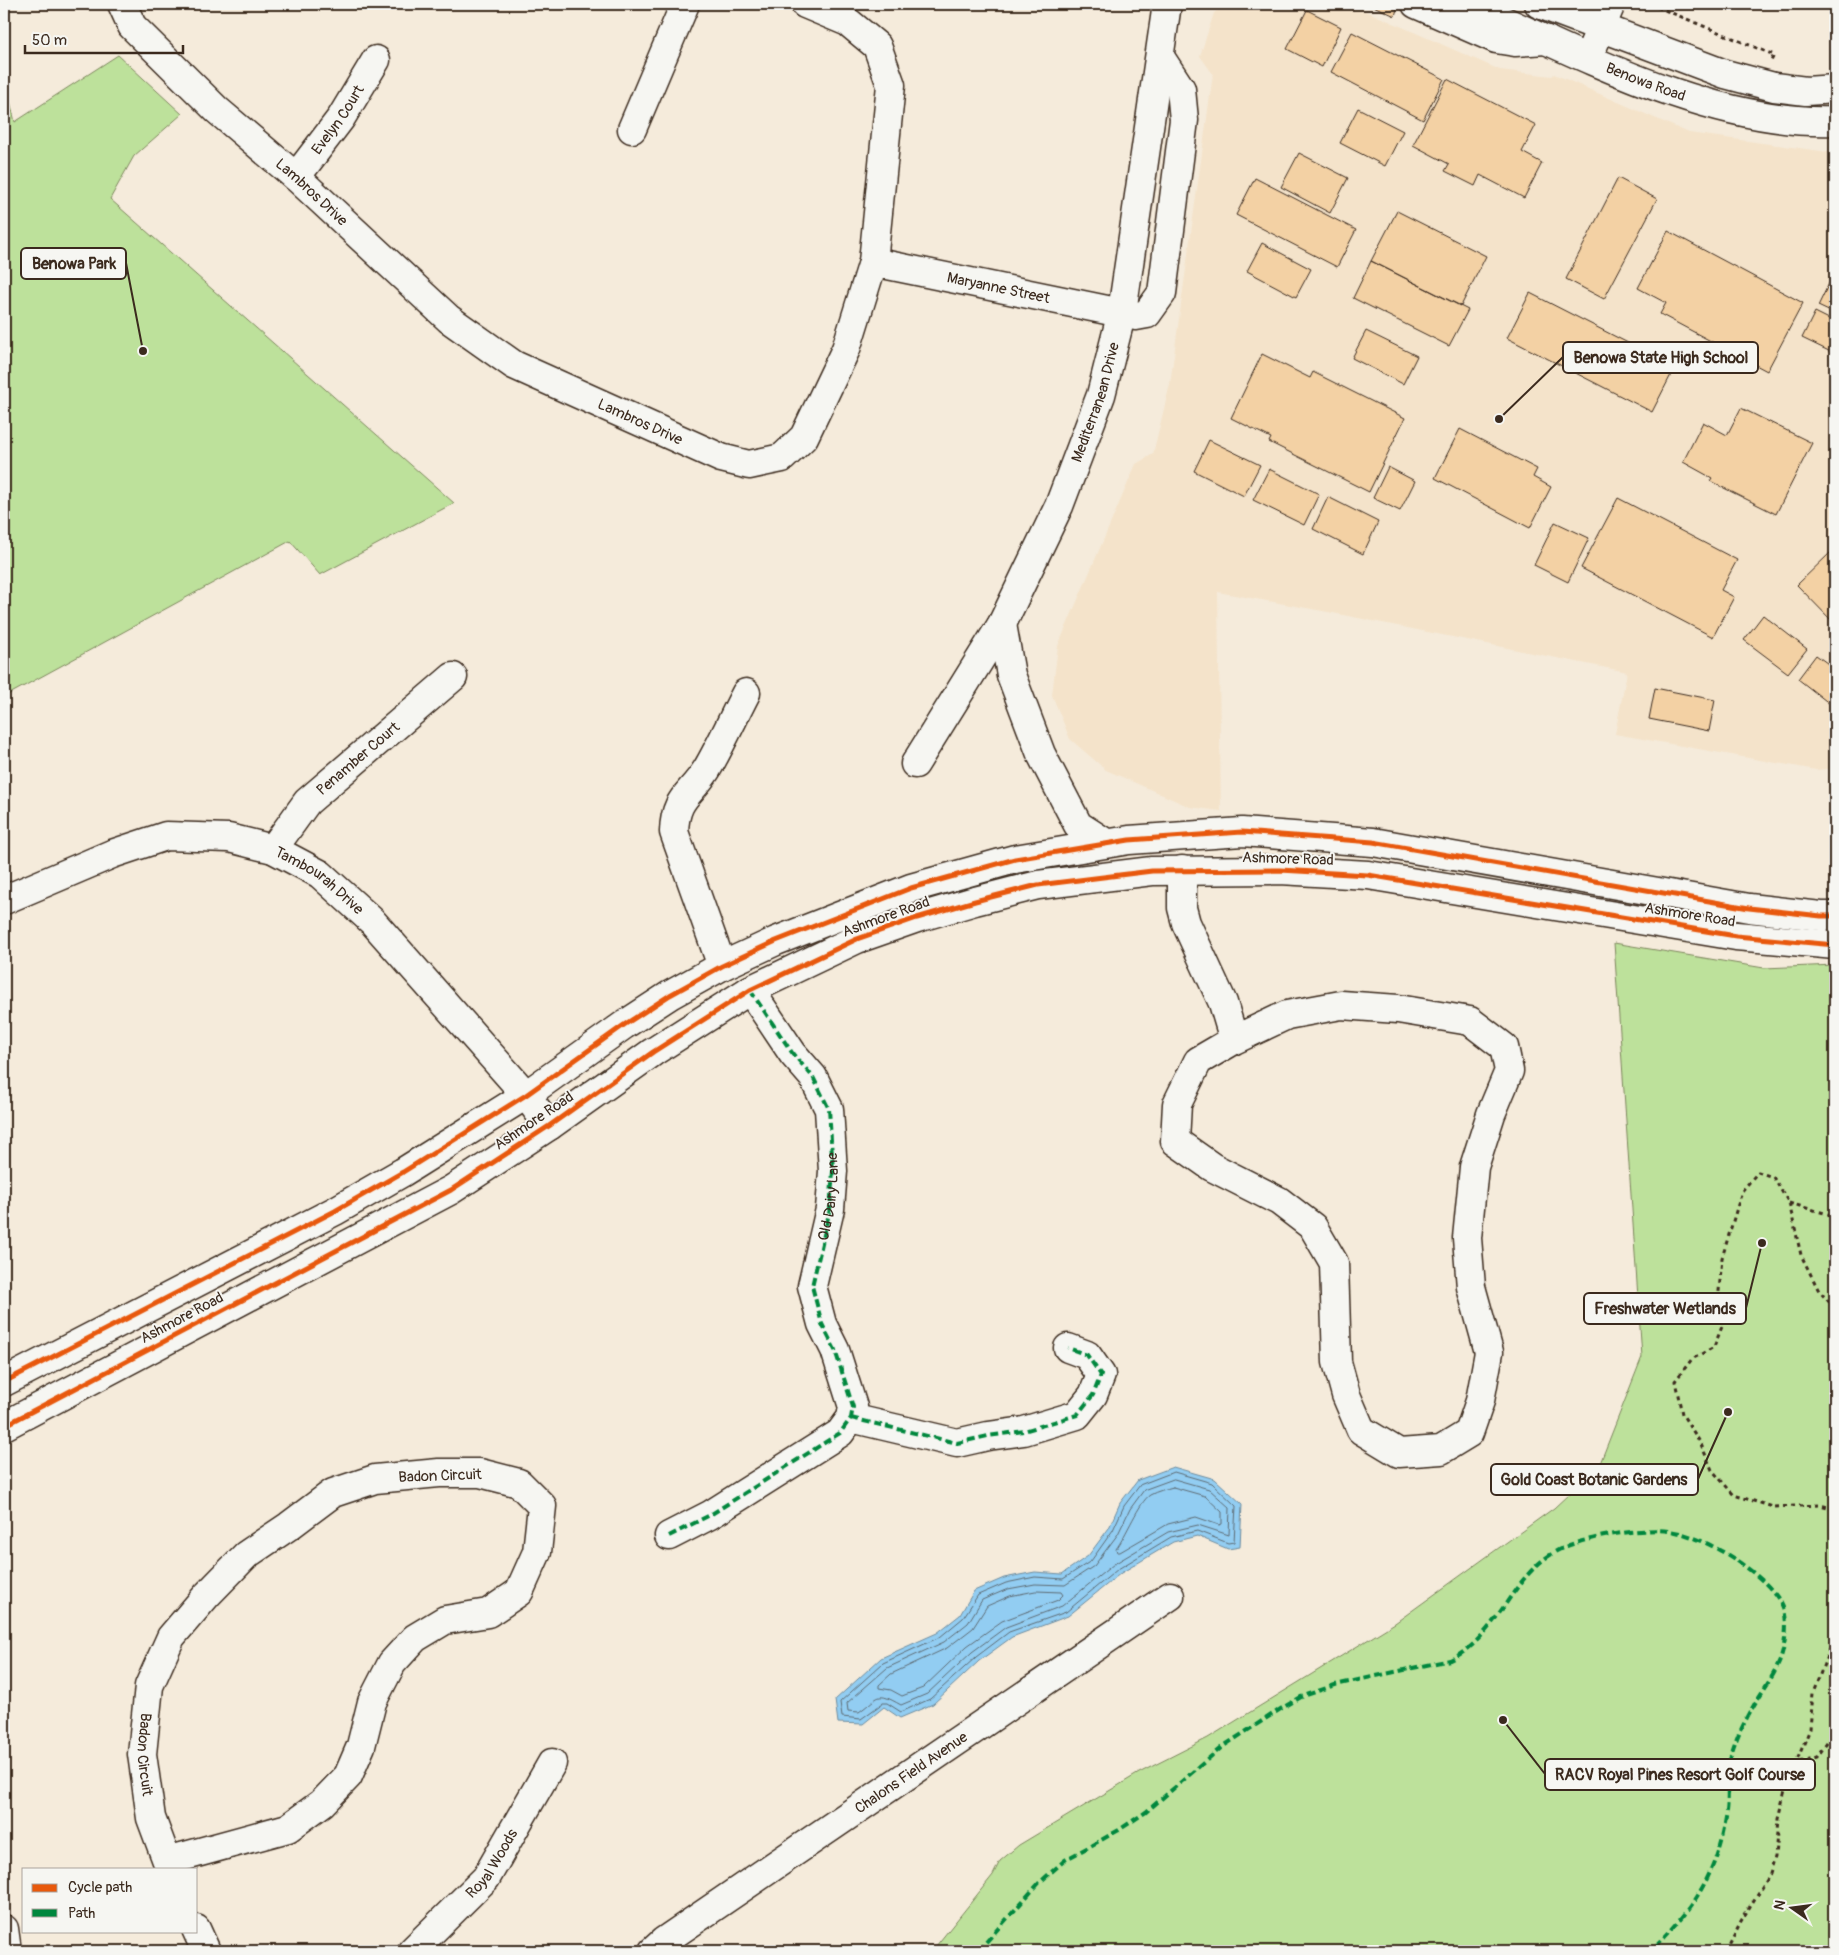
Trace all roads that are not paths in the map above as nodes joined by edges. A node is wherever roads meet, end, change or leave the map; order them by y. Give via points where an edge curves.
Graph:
1 (122, 4) edge
2 (685, 4) edge
3 (805, 4) edge
4 (1168, 4) edge
5 (1416, 4) edge
6 (1467, 4) edge
7 (1539, 4) edge
8 (1606, 15) edge
9 (1547, 40) junction
10 (1160, 57) junction
11 (1588, 58) junction
12 (376, 60) dead end
13 (1835, 89) edge
14 (1835, 121) edge
15 (632, 128) dead end
16 (296, 177) junction
17 (874, 262) junction
18 (1122, 312) junction
19 (1002, 624) junction
20 (453, 676) dead end
21 (746, 693) dead end
22 (915, 764) dead end
23 (1106, 843) junction
24 (274, 849) junction
25 (1182, 870) junction
26 (4, 900) edge
27 (1835, 916) edge
28 (1835, 945) edge
29 (722, 966) junction
30 (750, 990) junction
31 (1234, 1040) junction
32 (526, 1095) junction
33 (549, 1126) junction
34 (1068, 1348) dead end
35 (4, 1382) edge
36 (851, 1418) junction
37 (4, 1426) edge
38 (668, 1536) dead end
39 (1170, 1596) dead end
40 (552, 1763) dead end
41 (168, 1865) edge
42 (4, 1929) edge
43 (197, 1932) edge
44 (7, 1951) edge
45 (206, 1951) edge
46 (412, 1951) edge
47 (653, 1951) edge

1 - 16 street, Lambros Drive via 132,26 217,110
2 - 15 street
3 - 17 street, Lambros Drive via 848,22 877,46 891,85
4 - 10 street, Mediterranean Drive
5 - 9 street via 1496,39 1515,42
6 - 9 street, Benowa Road
7 - 8 street
8 - 11 street
8 - 13 street via 1726,74 1774,87 1806,91
9 - 11 street, Benowa Road
10 - 18 street, Mediterranean Drive
10 - 18 street, Maryanne Street via 1181,89 1184,120 1162,293 1147,314 1136,316
11 - 14 street, Benowa Road via 1661,88 1714,105 1768,116
12 - 16 street, Evelyn Court via 341,118
16 - 17 street, Lambros Drive via 449,320 514,365 721,458 748,465 782,458 804,437 846,349
17 - 18 street, Maryanne Street
18 - 19 street, Mediterranean Drive via 1101,395 1059,506
19 - 22 street, Mediterranean Drive
19 - 23 street via 1011,675 1041,754 1078,825
20 - 24 street, Penamber Court via 307,802
21 - 29 street via 706,770 683,798 674,815 674,832
23 - 27 street, Ashmore Road via 1242,832 1373,842 1749,908
23 - 29 street, Ashmore Road via 1015,859 911,888 776,940
24 - 26 street, Tambourah Drive via 228,838 166,836 112,854
24 - 32 street, Tambourah Drive via 320,874 372,921
25 - 28 street, Ashmore Road via 1280,870 1368,875 1736,936
25 - 30 street, Ashmore Road via 1047,884 943,909 857,939
25 - 31 street via 1182,908 1186,923 1223,1003
29 - 32 street, Ashmore Road via 624,1025
30 - 33 street, Ashmore Road via 653,1052
30 - 36 street, Old Dairy Lane via 793,1054 813,1077 830,1109 833,1171 812,1286 822,1324 835,1350 854,1407
31 - 31 street via 1198,1061 1177,1104 1175,1141 1212,1167 1278,1201 1313,1227 1334,1263 1337,1362 1361,1430 1399,1453 1441,1450 1469,1433 1480,1401 1489,1352 1471,1286 1467,1238 1474,1168 1509,1071 1504,1047 1470,1021 1398,1009 1341,1005 1288,1015
32 - 33 street, Tambourah Drive
32 - 35 street, Ashmore Road via 335,1211
33 - 37 street, Ashmore Road via 421,1207
34 - 36 street via 1087,1355 1101,1375 1093,1395 1077,1415 1051,1424 957,1443
36 - 38 street via 840,1433 814,1450 710,1515
39 - 47 street, Chalons Field Avenue
40 - 46 street, Royal Woods via 486,1878
41 - 41 street, Badon Circuit via 151,1818 142,1754 149,1686 171,1637 207,1595 246,1555 333,1493 375,1479 440,1473 480,1473 519,1483 542,1506 537,1552 518,1592 488,1613 445,1620 415,1638 392,1663 372,1702 362,1746 348,1776 322,1804 288,1828
42 - 44 street
43 - 45 street

